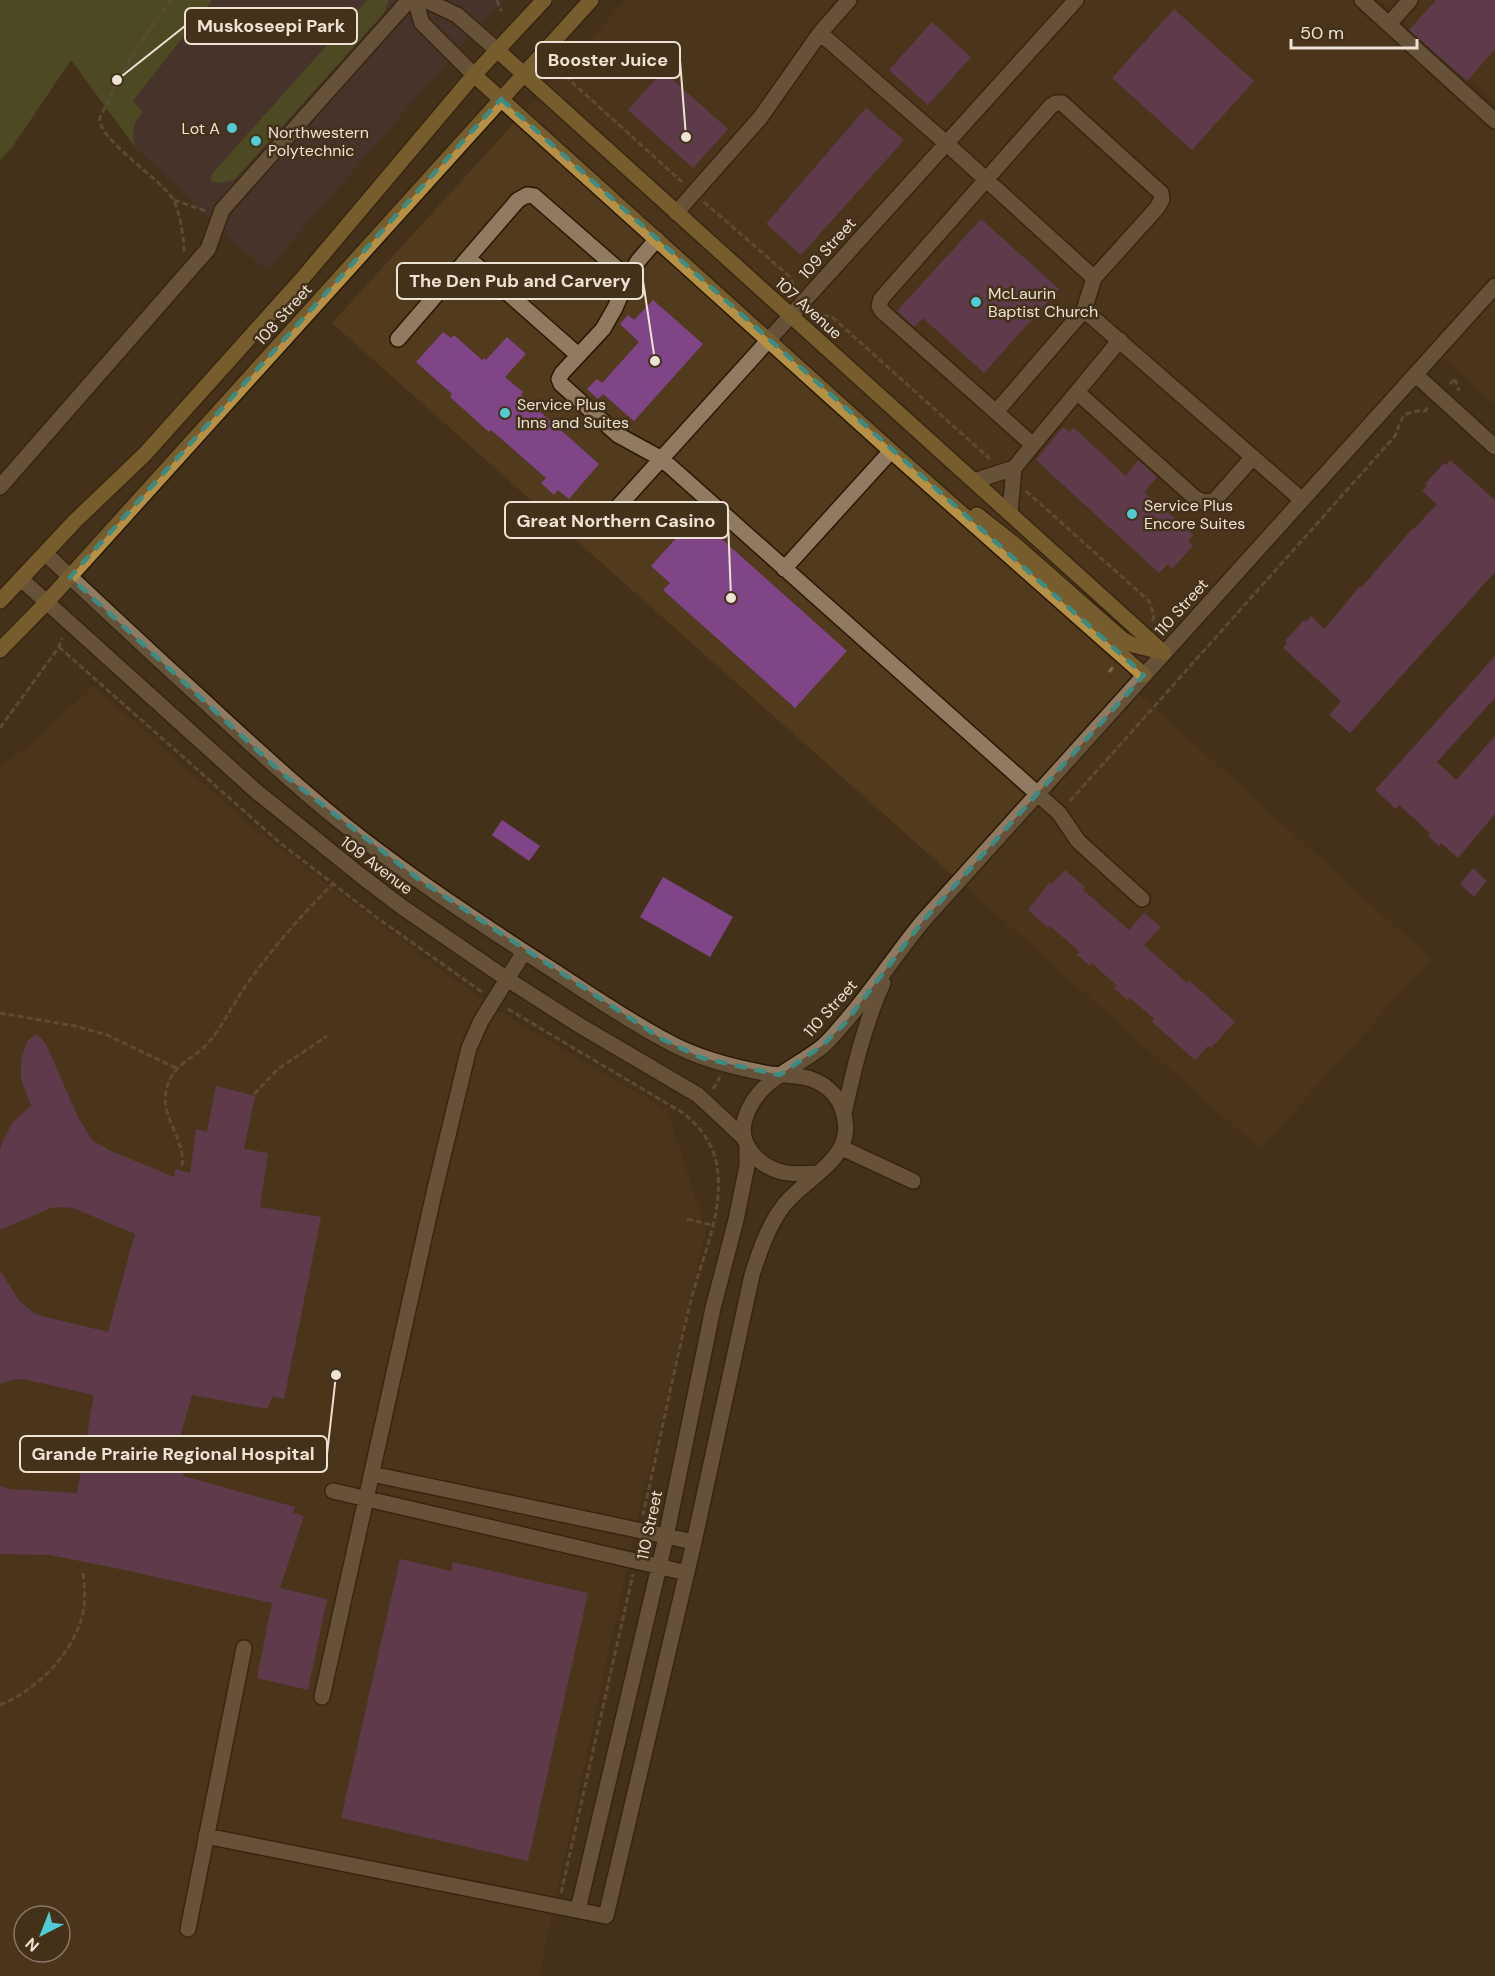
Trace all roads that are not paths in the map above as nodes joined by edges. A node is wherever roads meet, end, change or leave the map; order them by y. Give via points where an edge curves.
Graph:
1 (409, 0) edge
2 (415, 0) edge
3 (424, 0) edge
4 (544, 0) edge
5 (591, 0) edge
6 (849, 0) edge
7 (1362, 0) edge
8 (1410, 0) edge
9 (1070, 2) edge
10 (1389, 24) junction
11 (820, 33) junction
12 (497, 50) junction
13 (524, 74) junction
14 (474, 75) junction
15 (501, 99) junction
16 (1495, 121) edge
17 (946, 143) junction
18 (986, 179) junction
19 (676, 213) junction
20 (657, 239) junction
21 (468, 258) junction
22 (628, 278) junction
23 (1094, 278) junction
24 (1495, 286) edge
25 (1084, 310) junction
26 (790, 315) junction
27 (398, 339) dead end
28 (768, 340) junction
29 (1120, 340) junction
30 (578, 355) junction
31 (1416, 375) junction
32 (1077, 392) junction
33 (996, 412) junction
34 (1033, 445) junction
35 (1495, 447) edge
36 (891, 451) junction
37 (1253, 457) junction
38 (662, 459) junction
39 (1011, 473) junction
40 (974, 481) junction
41 (0, 487) edge
42 (938, 492) junction
43 (1302, 500) junction
44 (1010, 513) junction
45 (606, 520) dead end
46 (46, 554) junction
47 (784, 569) junction
48 (70, 577) junction
49 (21, 579) junction
50 (0, 601) edge
51 (46, 603) junction
52 (0, 650) edge
53 (1164, 653) junction
54 (1144, 675) junction
55 (1038, 795) junction
56 (1142, 899) dead end
57 (524, 952) junction
58 (897, 953) junction
59 (507, 979) junction
60 (780, 1075) junction
61 (844, 1113) junction
62 (745, 1141) junction
63 (842, 1148) junction
64 (818, 1173) junction
65 (913, 1180) dead end
66 (372, 1474) junction
67 (333, 1491) dead end
68 (366, 1499) junction
69 (666, 1537) junction
70 (694, 1542) junction
71 (659, 1566) junction
72 (687, 1572) junction
73 (244, 1648) dead end
74 (322, 1697) dead end
75 (206, 1836) junction
76 (578, 1910) junction
77 (188, 1929) dead end

1 - 41 street via 222,210 208,249
2 - 14 street via 422,23
3 - 12 street, 107 Avenue via 457,15
4 - 12 main road, 108 Street
5 - 13 main road, 108 Street
6 - 11 street
7 - 10 street
8 - 10 street
9 - 17 street, 109 Street
10 - 16 street
11 - 17 street
11 - 19 street via 760,118
12 - 13 main road, 107 Avenue
12 - 14 main road, 108 Street
13 - 15 main road, 108 Street
13 - 19 main road, 107 Avenue
14 - 15 main road
14 - 46 main road, 108 Street via 302,279 145,454
15 - 20 main road
15 - 48 main road, 108 Street
17 - 18 street
17 - 26 street, 109 Street
18 - 23 street
18 - 23 street via 1051,106 1062,103 1161,193 1157,208
18 - 33 street via 879,306
19 - 26 main road, 107 Avenue
20 - 22 street
20 - 28 main road
21 - 22 street via 518,200 527,195 534,196
21 - 27 street
21 - 30 street
22 - 30 street via 603,329
23 - 25 street
24 - 31 street, 110 Street
25 - 29 street
25 - 33 street
26 - 28 street, 109 Street
26 - 40 main road, 107 Avenue
28 - 36 main road
28 - 38 street, 109 Street
29 - 32 street
29 - 37 street
30 - 38 street via 562,373 561,384 618,435
31 - 35 street
31 - 43 street, 110 Street
32 - 34 street
32 - 37 street via 1204,502 1215,501
33 - 34 street
34 - 39 street
36 - 42 main road
36 - 47 street
37 - 43 street
38 - 45 street, 109 Street
38 - 47 street
39 - 40 street
39 - 44 street
40 - 44 main road, 107 Avenue
42 - 53 main road via 981,517 1122,639
42 - 54 main road
43 - 53 street, 110 Street
44 - 53 main road, 107 Avenue
46 - 48 street, 109 Avenue
46 - 49 main road, 108 Street
47 - 55 street
48 - 51 main road, 108 Street
48 - 57 street, 109 Avenue via 338,820
49 - 50 main road, 108 Street
49 - 51 street, 109 Avenue
51 - 52 main road, 108 Street
51 - 59 street, 109 Avenue via 308,834 402,907
53 - 54 street, 110 Street
54 - 55 street, 110 Street
55 - 56 street via 1059,813 1078,841
55 - 58 street, 110 Street
57 - 59 street
57 - 60 street, 109 Avenue via 662,1039 702,1058
58 - 60 street, 110 Street via 824,1045
58 - 61 street, 110 Street via 867,1025
59 - 62 street, 109 Avenue via 683,1084
59 - 66 street via 469,1048
60 - 61 street via 818,1082 839,1100
60 - 62 street via 750,1105 744,1122
61 - 63 street
62 - 64 street via 759,1161 772,1170 789,1175
62 - 69 street, 110 Street via 747,1166 743,1189 713,1308
63 - 64 street
63 - 65 street
64 - 70 street via 784,1206 760,1250
66 - 68 street
66 - 69 street
67 - 68 street
68 - 71 street
68 - 74 street
69 - 70 street
69 - 71 street, 110 Street
70 - 72 street
71 - 72 street
71 - 76 street, 110 Street
72 - 76 street via 606,1916
73 - 75 street
75 - 76 street
75 - 77 street

